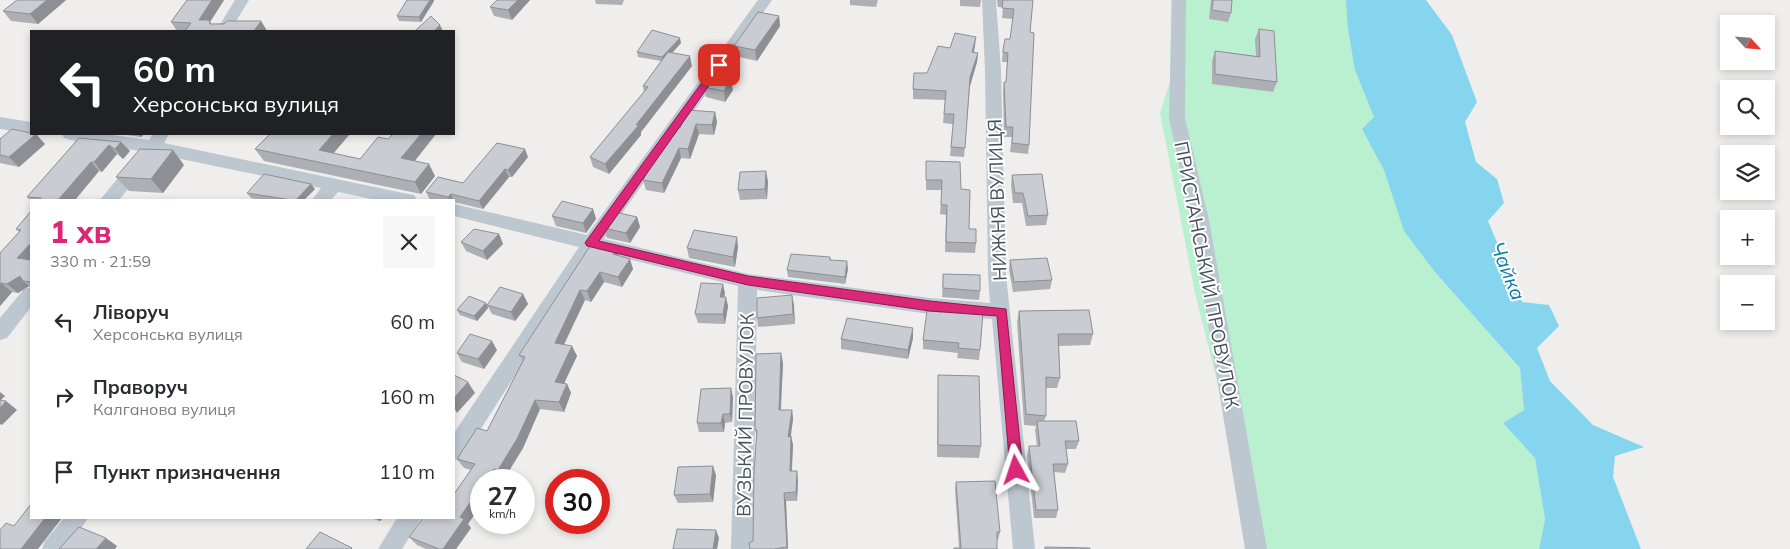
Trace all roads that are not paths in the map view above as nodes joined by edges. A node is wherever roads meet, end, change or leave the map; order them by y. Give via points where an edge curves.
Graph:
1 (242, 0) edge
2 (765, 0) edge
3 (988, 0) edge
4 (1179, 0) edge
5 (224, 30) edge
6 (0, 123) edge
7 (27, 127) edge
8 (84, 135) edge
9 (7, 139) edge
10 (157, 140) edge
11 (335, 184) junction
12 (110, 199) edge
13 (322, 199) edge
14 (403, 199) edge
15 (455, 210) edge
16 (591, 243) junction
17 (748, 281) junction
18 (30, 295) edge
19 (1002, 312) junction
20 (0, 332) edge
21 (455, 449) edge
22 (76, 519) edge
23 (409, 519) edge
24 (53, 549) edge
25 (389, 549) edge
26 (742, 549) edge
27 (1024, 549) edge
28 (1256, 549) edge

1 - 5 street
2 - 16 street
3 - 19 street, НИЖНЯ ВУЛИЦЯ via 993,70 997,276
4 - 28 street, ПРИСТАНСЬКИЙ ПРОВУЛОК via 1176,118 1200,220
6 - 7 street
7 - 9 street
8 - 10 street
10 - 11 street
10 - 12 street
11 - 13 street
11 - 14 street
15 - 16 street
16 - 17 street
16 - 21 street
17 - 19 street via 930,306
17 - 26 street, ВУЗЬКИЙ ПРОВУЛОК
18 - 20 street
19 - 27 street, НИЖНЯ ВУЛИЦЯ
22 - 24 street
23 - 25 street

